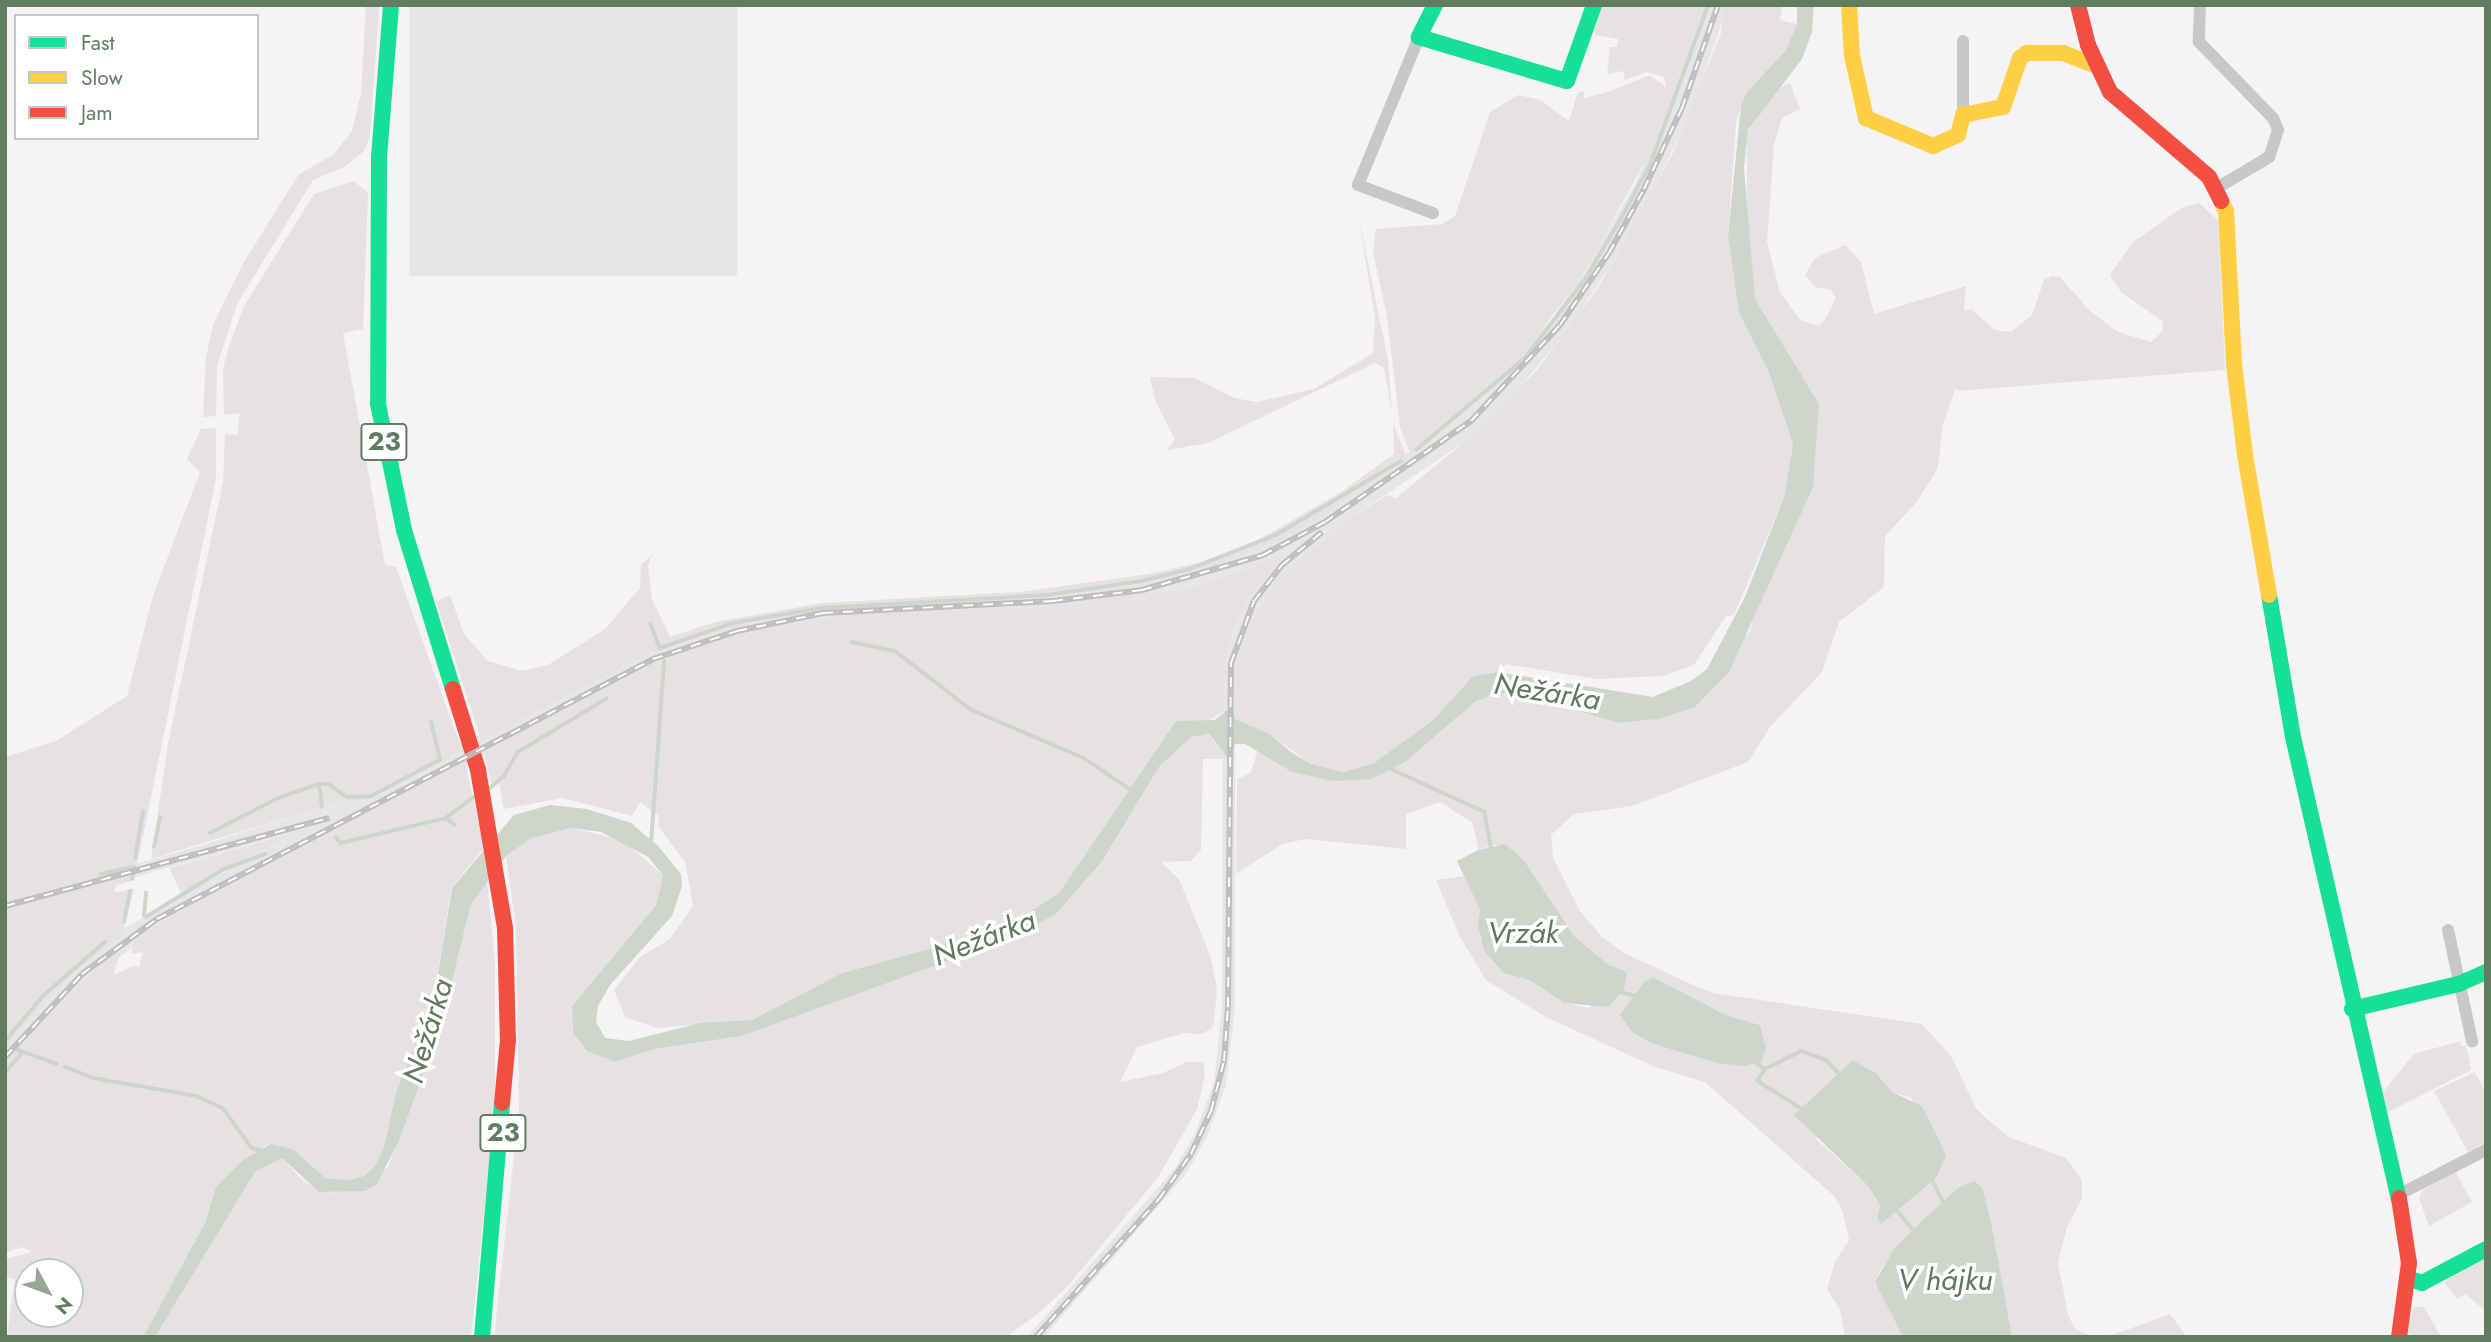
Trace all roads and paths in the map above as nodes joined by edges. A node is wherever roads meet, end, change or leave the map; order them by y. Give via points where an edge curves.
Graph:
1 (391, 5) edge
2 (1435, 5) edge
3 (1594, 5) edge
4 (1849, 5) edge
5 (2078, 5) edge
6 (2200, 5) edge
7 (2085, 31) junction
8 (1419, 37) junction
9 (1963, 41) dead end
10 (2072, 55) junction
11 (2095, 65) junction
12 (1963, 115) junction
13 (2217, 188) junction
14 (1433, 214) dead end
15 (2448, 930) dead end
16 (2486, 972) edge
17 (2459, 984) junction
18 (2352, 1010) junction
19 (2472, 1041) dead end
20 (2486, 1150) edge
21 (2398, 1195) junction
22 (2486, 1249) edge
23 (2407, 1278) junction
24 (482, 1337) edge
25 (2399, 1337) edge

1 - 24 street, 23 via 379,156 378,404 404,530 464,716 488,813 505,929 507,1065
2 - 8 street
3 - 8 street via 1567,80
4 - 12 street via 1852,56 1867,118 1933,146 1958,135
5 - 7 street
6 - 13 street via 2199,42 2273,118 2277,130 2269,157
7 - 10 street
7 - 11 street
8 - 14 street via 1358,185
9 - 12 street
10 - 11 street
10 - 12 street via 2027,53 2020,58 2003,107
11 - 13 street via 2110,92 2199,167
13 - 18 street via 2228,222 2234,364 2245,456 2293,737
15 - 17 street
16 - 17 street
17 - 18 street
17 - 19 street
18 - 21 street
20 - 21 street
21 - 23 street
22 - 23 street via 2422,1283
23 - 25 street

